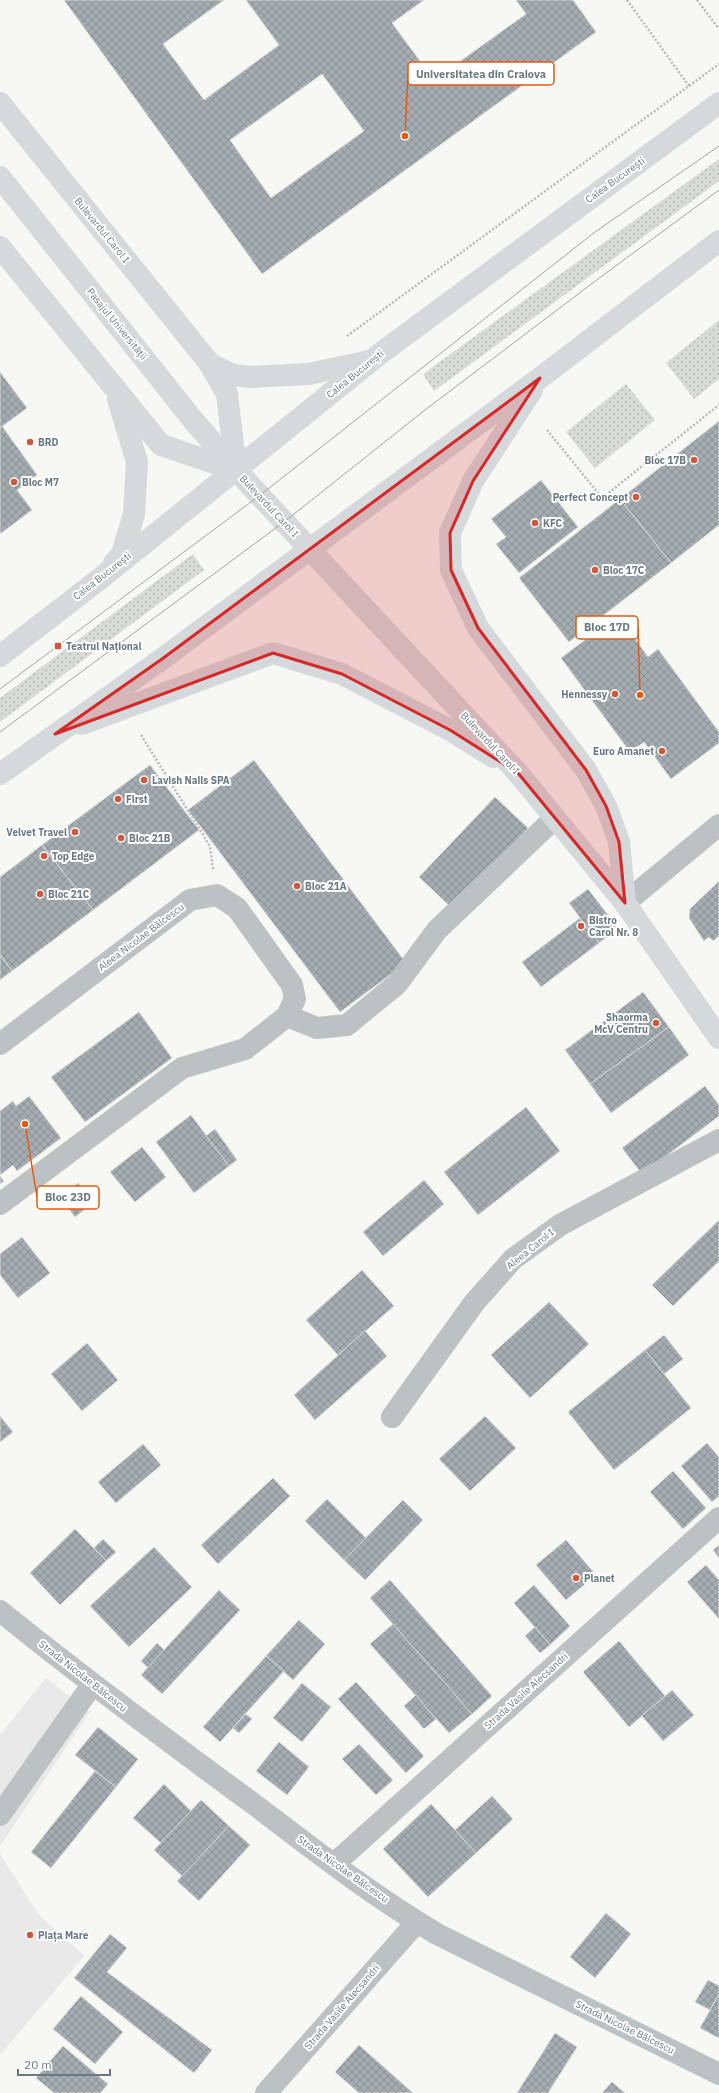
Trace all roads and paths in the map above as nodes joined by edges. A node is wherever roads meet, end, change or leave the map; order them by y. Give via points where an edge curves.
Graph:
1 (627, 0) edge
2 (697, 0) edge
3 (719, 30) edge
4 (719, 64) edge
5 (689, 86) junction
6 (0, 103) edge
7 (719, 103) edge
8 (0, 177) edge
9 (719, 241) edge
10 (0, 247) edge
11 (344, 338) dead end
12 (374, 360) junction
13 (210, 364) junction
14 (540, 378) junction
15 (115, 390) junction
16 (719, 406) edge
17 (547, 430) dead end
18 (236, 470) junction
19 (308, 548) junction
20 (106, 574) junction
21 (0, 656) edge
22 (55, 734) junction
23 (141, 735) dead end
24 (518, 773) junction
25 (0, 774) edge
26 (555, 818) junction
27 (719, 825) edge
28 (217, 895) junction
29 (625, 902) junction
30 (287, 1016) junction
31 (719, 1038) edge
32 (0, 1044) edge
33 (719, 1140) edge
34 (0, 1204) edge
35 (392, 1417) dead end
36 (719, 1518) edge
37 (0, 1611) edge
38 (92, 1685) junction
39 (0, 1815) edge
40 (334, 1864) junction
41 (417, 1922) junction
42 (719, 2074) edge
43 (266, 2093) edge

1 - 5 path
2 - 3 path
4 - 5 path
5 - 11 path
6 - 13 main road, Bulevardul Carol I
7 - 12 main road, Calea București
8 - 18 main road, Pasajul Universității via 193,420
9 - 14 main road
10 - 15 main road, Bulevardul Carol I
12 - 13 main road via 309,374 250,378 233,375
12 - 18 main road, Calea București
13 - 18 main road, Bulevardul Carol I via 227,394
14 - 19 main road
14 - 29 main road via 473,481 450,532 451,570 478,628 586,770 606,806 619,842
15 - 18 main road, Bulevardul Carol I via 161,445
15 - 20 main road via 137,462 134,514 122,554
16 - 17 path via 602,498
18 - 19 main road, Bulevardul Carol I
18 - 20 main road, Calea București
19 - 22 main road via 162,659
19 - 24 main road, Bulevardul Carol I
20 - 21 main road, Calea București
22 - 24 main road via 273,653 342,674 450,730
22 - 25 main road
23 - 28 path via 210,847
24 - 26 main road, Bulevardul Carol I
26 - 29 main road, Bulevardul Carol I
26 - 30 street via 438,930 397,984 347,1025 317,1028
27 - 29 street
28 - 30 street via 236,908 292,985 295,999
28 - 32 street, Aleea Nicolae Bălcescu via 190,900
29 - 31 main road, Bulevardul Carol I
30 - 34 street via 245,1049 182,1068
33 - 35 street, Aleea Carol I via 560,1225 513,1259 474,1303
36 - 40 street, Strada Vasile Alecsandri
37 - 38 street, Strada Nicolae Bălcescu
38 - 39 street
38 - 40 street, Strada Nicolae Bălcescu
40 - 41 street, Strada Nicolae Bălcescu
41 - 42 street, Strada Nicolae Bălcescu
41 - 43 street, Strada Vasile Alecsandri

